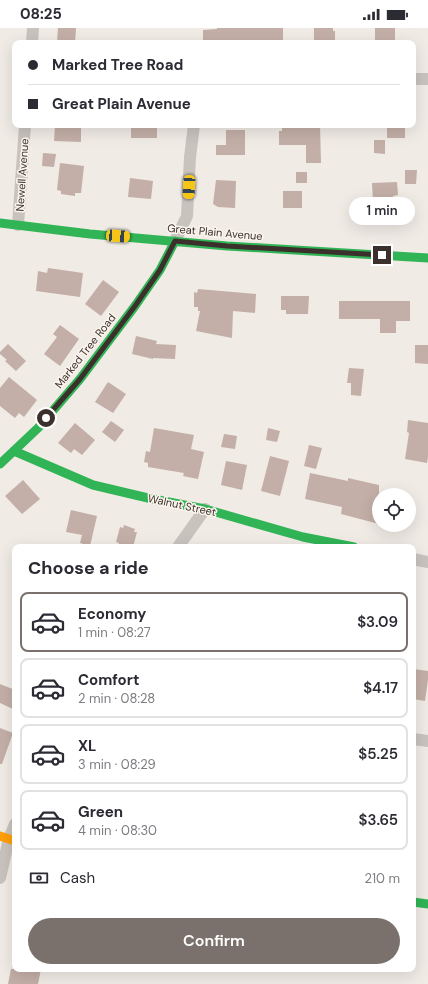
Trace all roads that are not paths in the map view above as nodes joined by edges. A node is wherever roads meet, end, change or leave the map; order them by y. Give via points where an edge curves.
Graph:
1 (33, 28) edge
2 (32, 40) edge
3 (416, 79) edge
4 (428, 79) edge
5 (26, 128) edge
6 (194, 128) edge
7 (0, 223) edge
8 (18, 225) junction
9 (175, 241) junction
10 (428, 258) edge
11 (14, 451) junction
12 (0, 464) edge
13 (205, 510) junction
14 (180, 544) edge
15 (339, 544) edge
16 (416, 560) edge
17 (428, 562) edge
18 (416, 739) edge
19 (428, 741) edge
20 (8, 839) edge
21 (0, 878) edge
22 (416, 902) edge
23 (428, 904) edge

1 - 2 street
3 - 4 street
5 - 8 street, Newell Avenue
6 - 9 street via 187,216
7 - 8 street, Great Plain Avenue
8 - 9 street, Great Plain Avenue
9 - 10 street, Great Plain Avenue
9 - 11 street, Marked Tree Road via 160,270 89,367 38,428
11 - 12 street, Marked Tree Road
11 - 13 street, Walnut Street via 93,485
13 - 14 street
13 - 15 street, Walnut Street via 303,537
16 - 17 street
18 - 19 street
20 - 21 street
22 - 23 street

